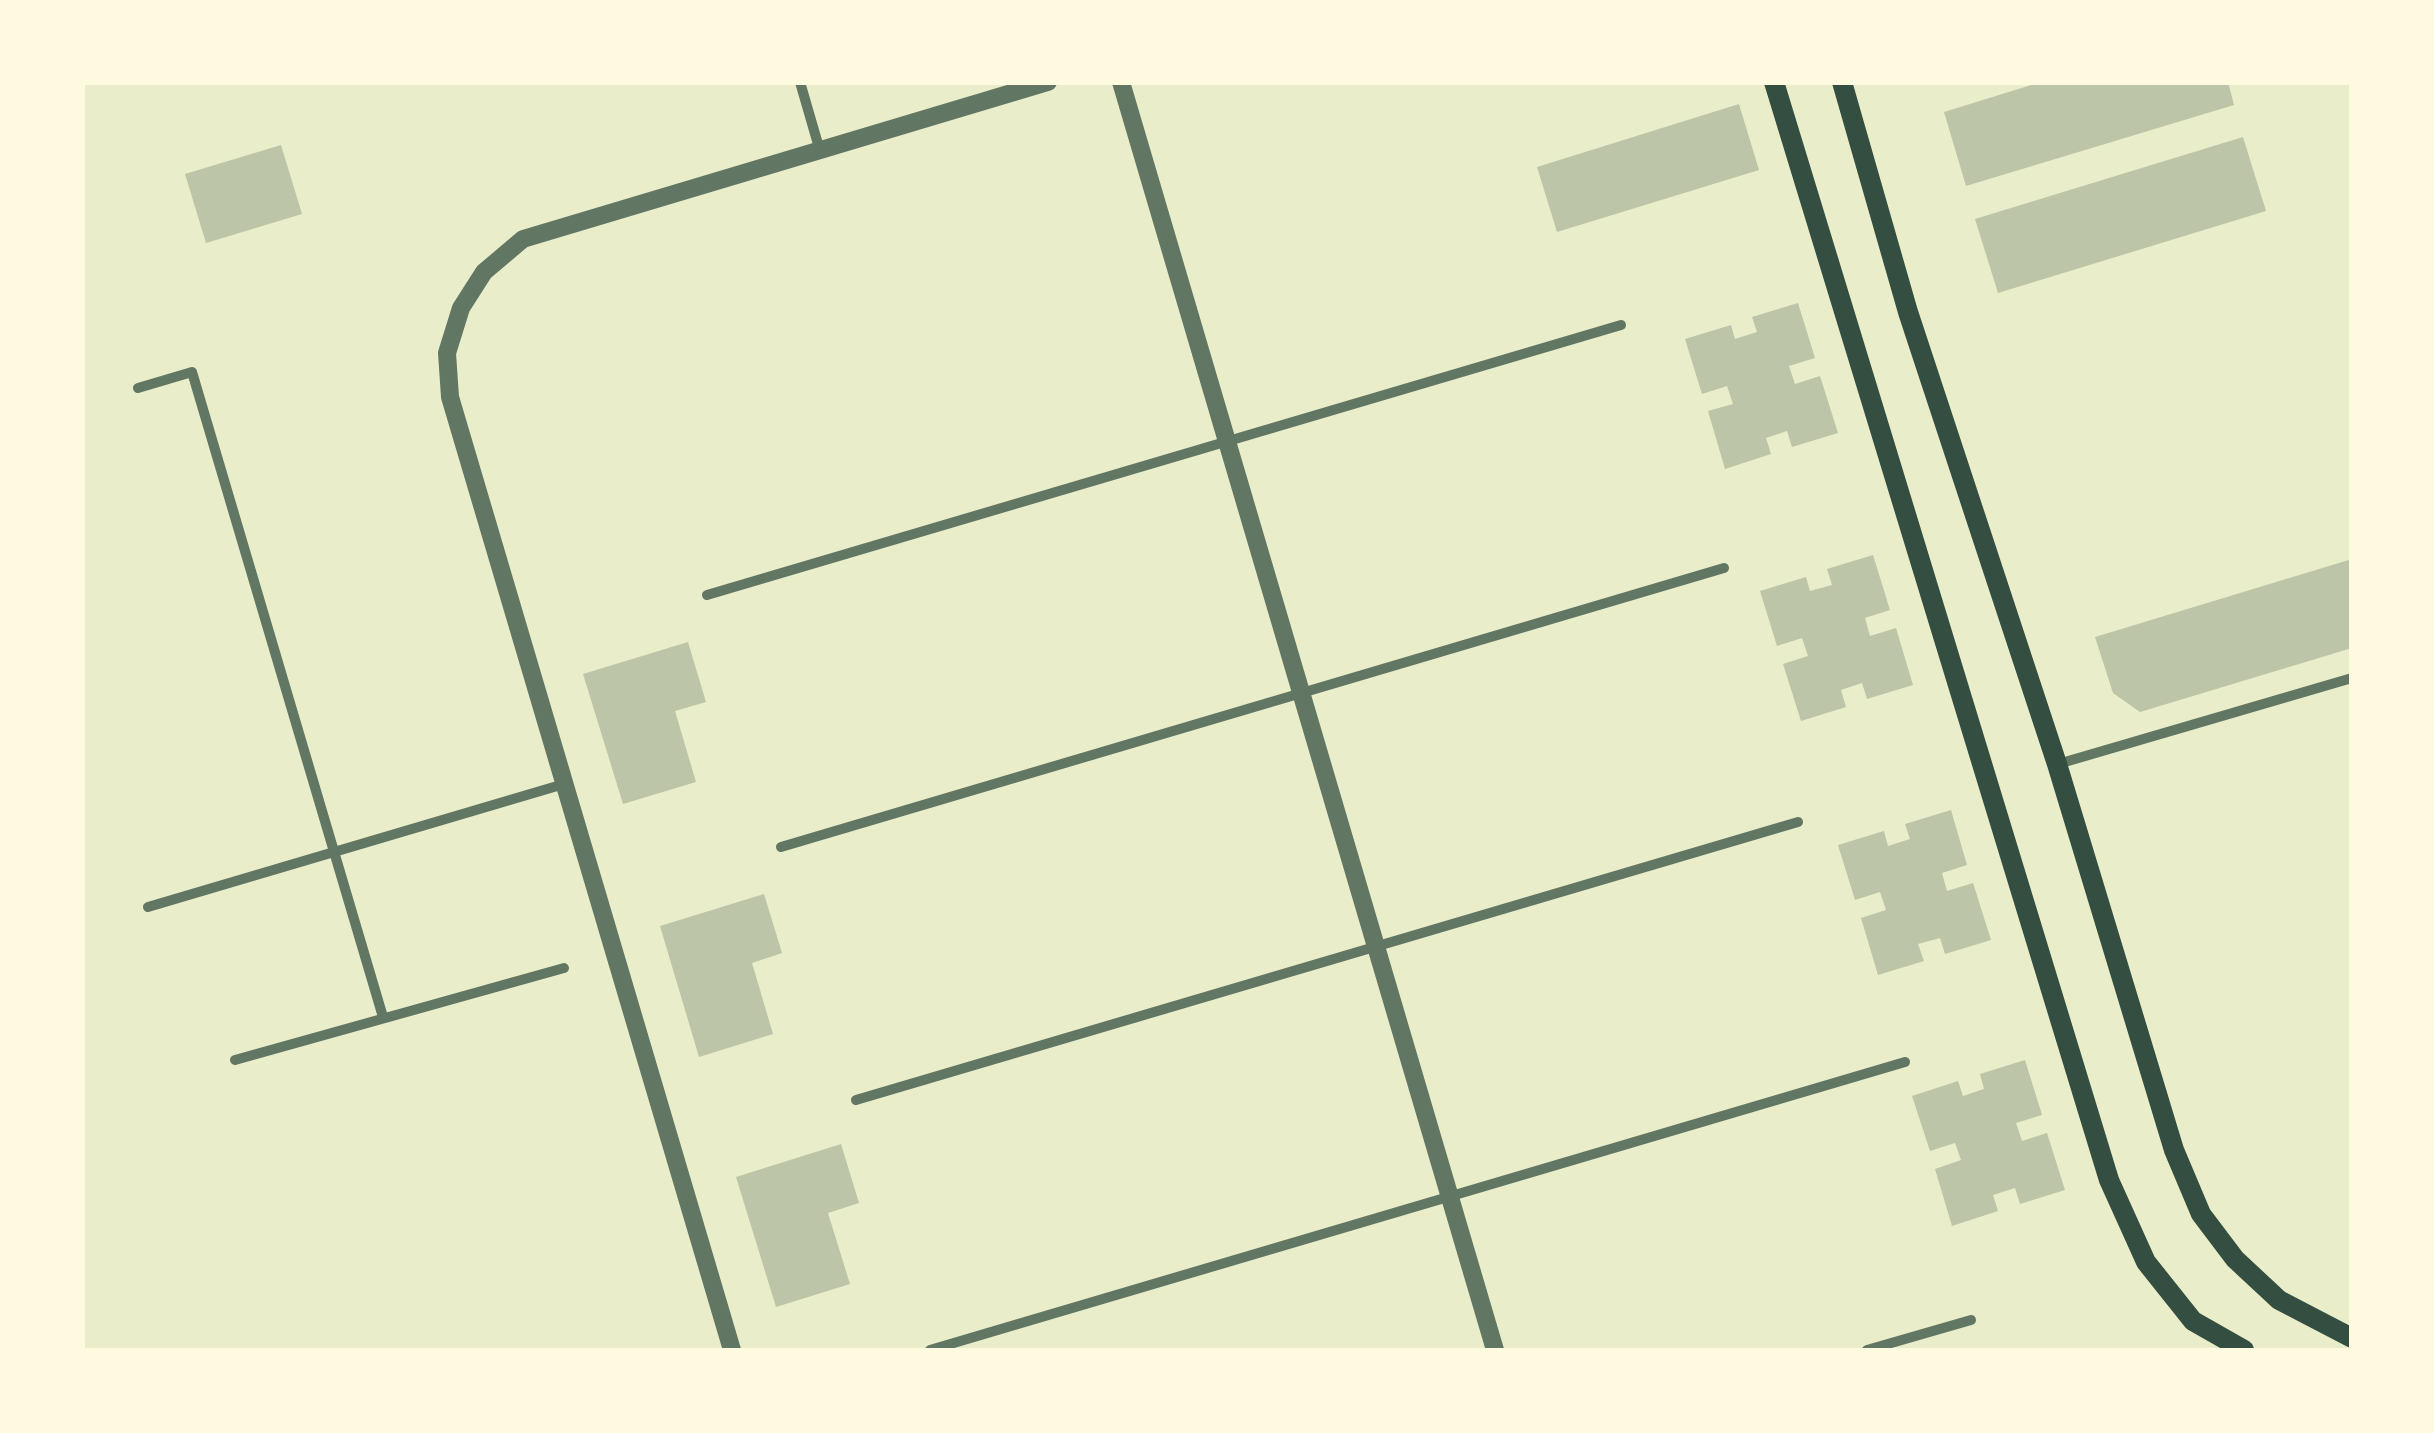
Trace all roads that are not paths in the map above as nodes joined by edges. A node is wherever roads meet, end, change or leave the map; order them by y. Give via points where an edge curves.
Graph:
1 (800, 82) edge
2 (1048, 82) edge
3 (1121, 82) edge
4 (1774, 82) edge
5 (1842, 82) edge
6 (820, 151) junction
7 (1620, 325) dead end
8 (138, 388) dead end
9 (1227, 442) junction
10 (1724, 568) dead end
11 (707, 595) dead end
12 (2352, 678) edge
13 (1302, 693) junction
14 (2056, 764) junction
15 (564, 784) junction
16 (1798, 822) dead end
17 (781, 847) dead end
18 (334, 852) junction
19 (148, 907) dead end
20 (1376, 947) junction
21 (564, 968) dead end
22 (382, 1018) junction
23 (235, 1060) dead end
24 (1905, 1062) dead end
25 (856, 1100) dead end
26 (1450, 1196) junction
27 (1971, 1320) dead end
28 (2352, 1338) edge
29 (732, 1350) edge
30 (930, 1350) edge
31 (1496, 1350) edge
32 (1867, 1350) edge
33 (2244, 1350) edge

1 - 6 street
2 - 6 street
3 - 9 street
4 - 33 main road via 2109,1180 2146,1262 2193,1321
5 - 14 main road via 1908,312
6 - 15 street via 524,239 484,272 461,308 447,353 450,397
7 - 9 street
8 - 18 street via 192,372
9 - 11 street
9 - 13 street
10 - 13 street
12 - 14 street
13 - 17 street
13 - 20 street
14 - 28 main road via 2174,1150 2202,1214 2235,1259 2278,1300
15 - 18 street
15 - 29 street
16 - 20 street
18 - 19 street
18 - 22 street
20 - 25 street
20 - 26 street
21 - 22 street
22 - 23 street
24 - 26 street
26 - 30 street
26 - 31 street
27 - 32 street

